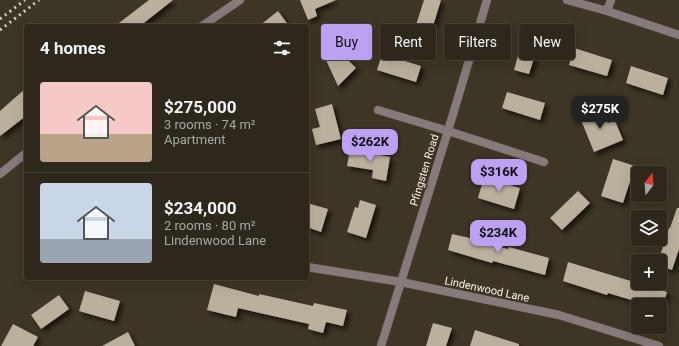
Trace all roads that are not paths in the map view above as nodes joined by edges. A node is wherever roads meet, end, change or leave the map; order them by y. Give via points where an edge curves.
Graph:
1 (240, 0) edge
2 (487, 0) edge
3 (568, 0) edge
4 (611, 0) edge
5 (607, 11) junction
6 (205, 24) edge
7 (679, 35) edge
8 (378, 110) dead end
9 (448, 131) junction
10 (24, 155) edge
11 (544, 162) dead end
12 (0, 174) edge
13 (309, 267) edge
14 (401, 282) junction
15 (381, 346) edge
16 (659, 346) edge

1 - 6 street
2 - 9 street, Pfingsten Road
3 - 5 street
4 - 5 street
5 - 7 street
8 - 9 street
9 - 11 street
9 - 14 street, Pfingsten Road
10 - 12 street
13 - 14 street, Lindenwood Lane
14 - 15 street, Pfingsten Road
14 - 16 street, Lindenwood Lane via 559,315

